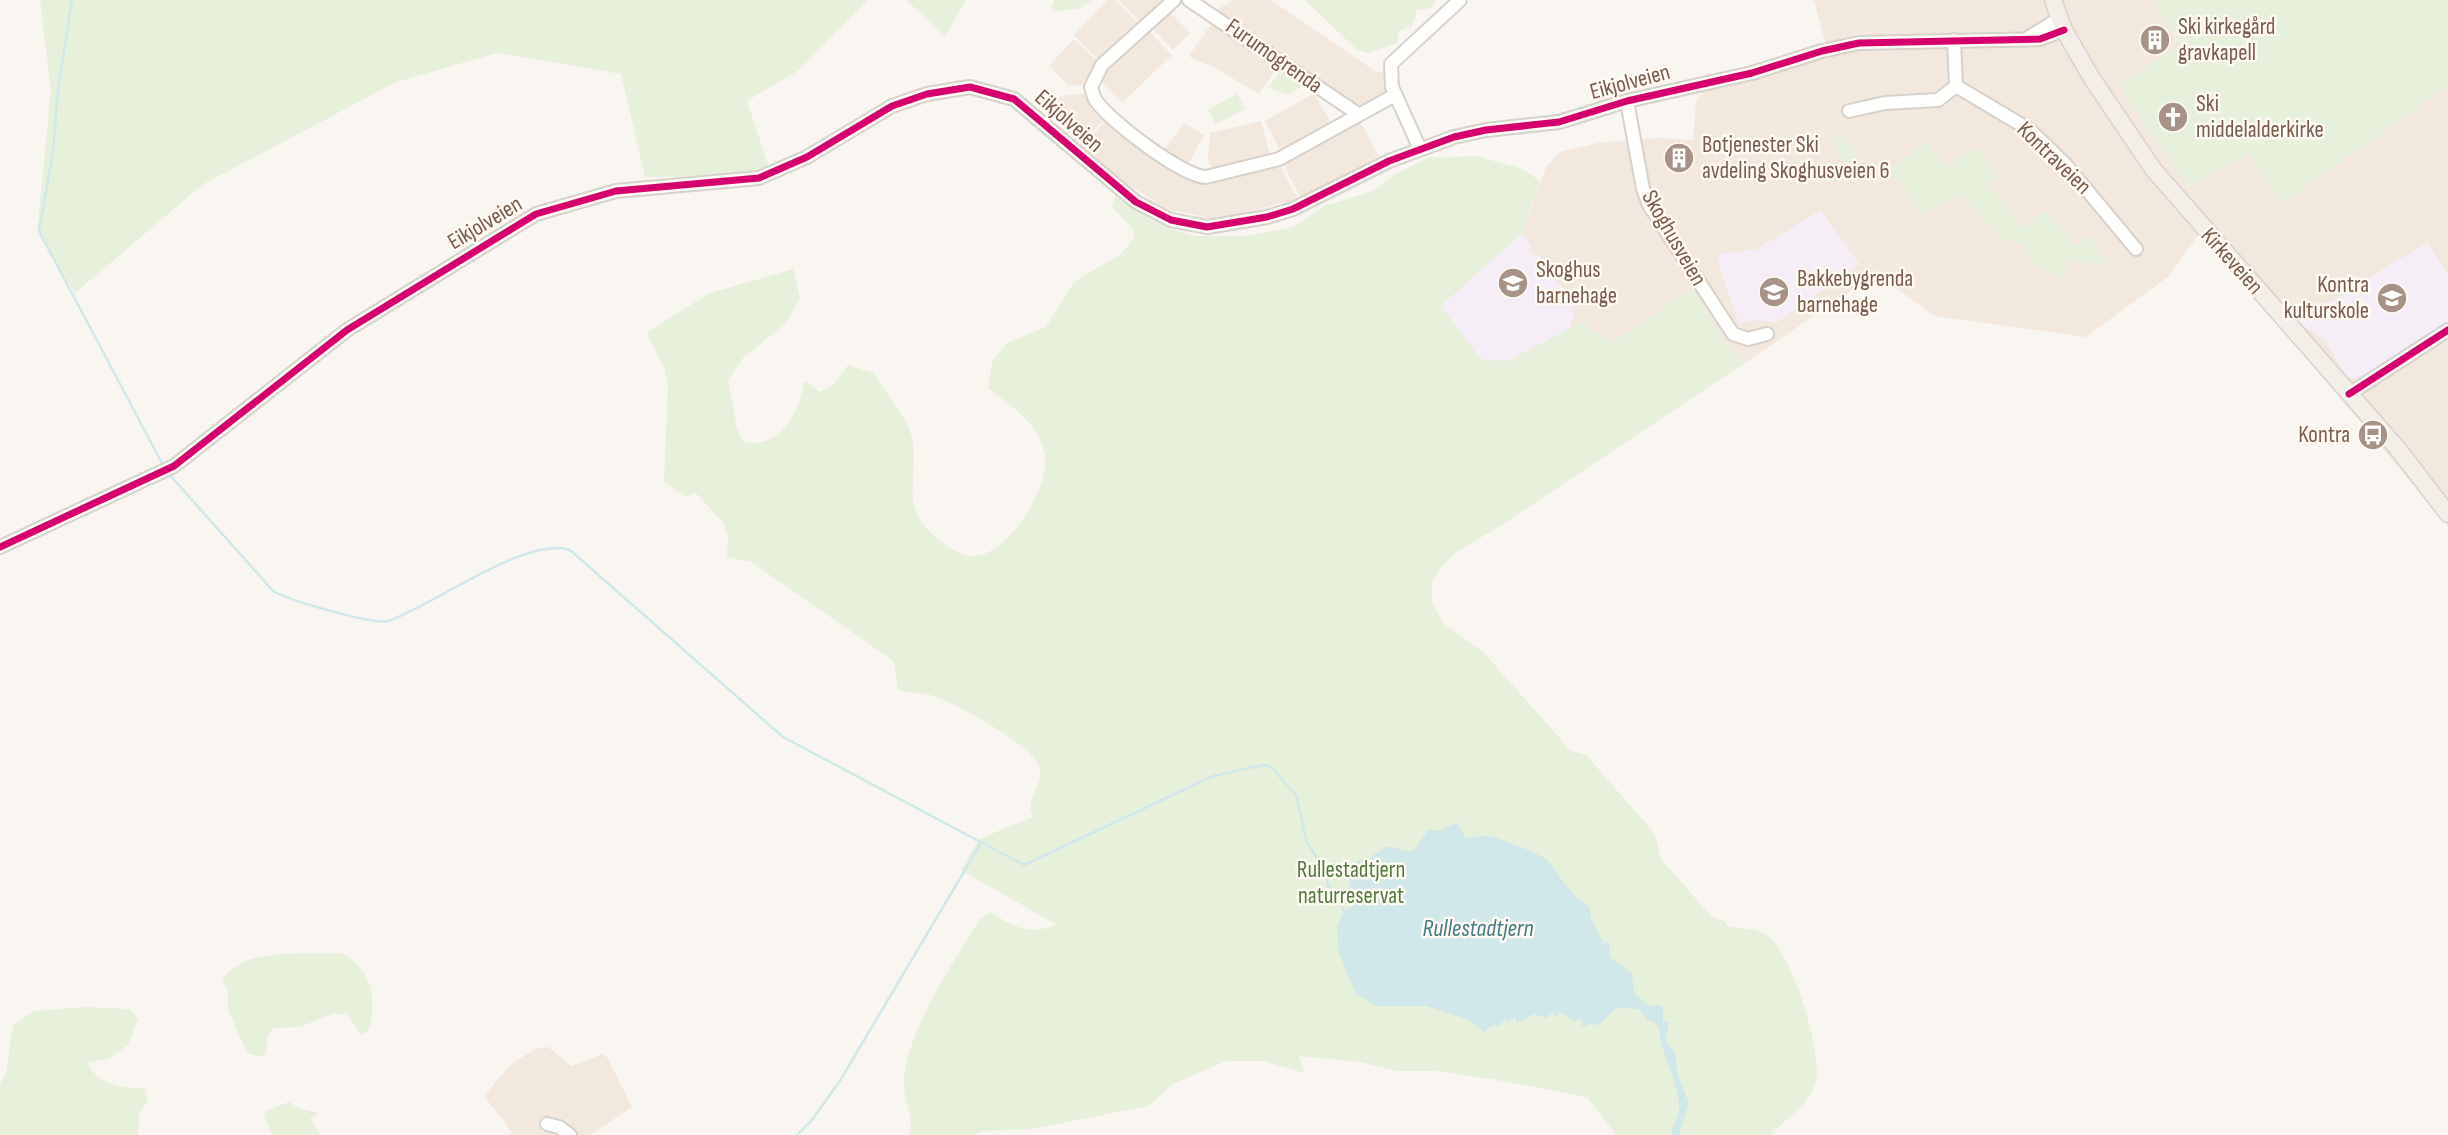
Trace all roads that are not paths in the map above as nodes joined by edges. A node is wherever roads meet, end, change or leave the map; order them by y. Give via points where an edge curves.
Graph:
1 (1174, 0) edge
2 (1189, 0) edge
3 (1460, 0) edge
4 (2045, 0) edge
5 (2053, 0) edge
6 (2061, 23) junction
7 (1954, 40) junction
8 (1956, 86) junction
9 (1395, 96) junction
10 (1627, 100) junction
11 (1849, 111) dead end
12 (1358, 114) junction
13 (1420, 149) junction
14 (2136, 249) dead end
15 (2448, 330) edge
16 (1766, 334) dead end
17 (2349, 394) junction
18 (2448, 514) edge
19 (0, 547) edge
20 (547, 1124) dead end
21 (570, 1135) edge

1 - 12 street via 1102,65 1091,87 1097,103 1110,115 1189,172 1206,177 1279,159
2 - 12 street, Furumogrenda
3 - 9 street via 1394,60 1390,79
4 - 6 main road, Kirkeveien
5 - 6 main road, Kirkeveien
6 - 7 street, Eikjolveien via 2040,39
6 - 17 main road, Kirkeveien via 2099,91 2153,169
7 - 8 street
7 - 10 street, Eikjolveien via 1859,43 1752,73
8 - 11 street via 1938,100 1885,103
8 - 14 street, Kontraveien via 2030,131 2066,165
9 - 12 street
9 - 13 street
10 - 13 street, Eikjolveien via 1559,122 1486,130
10 - 16 street, Skoghusveien via 1643,189 1653,212 1733,334 1748,339
13 - 19 street, Eikjolveien via 1293,209 1218,226 1191,226 1152,212 1108,181 1014,99 970,87 927,94 873,115 807,157 759,178 617,191 536,214 347,330 174,466
15 - 17 street
17 - 18 main road, Kirkeveien
20 - 21 street

